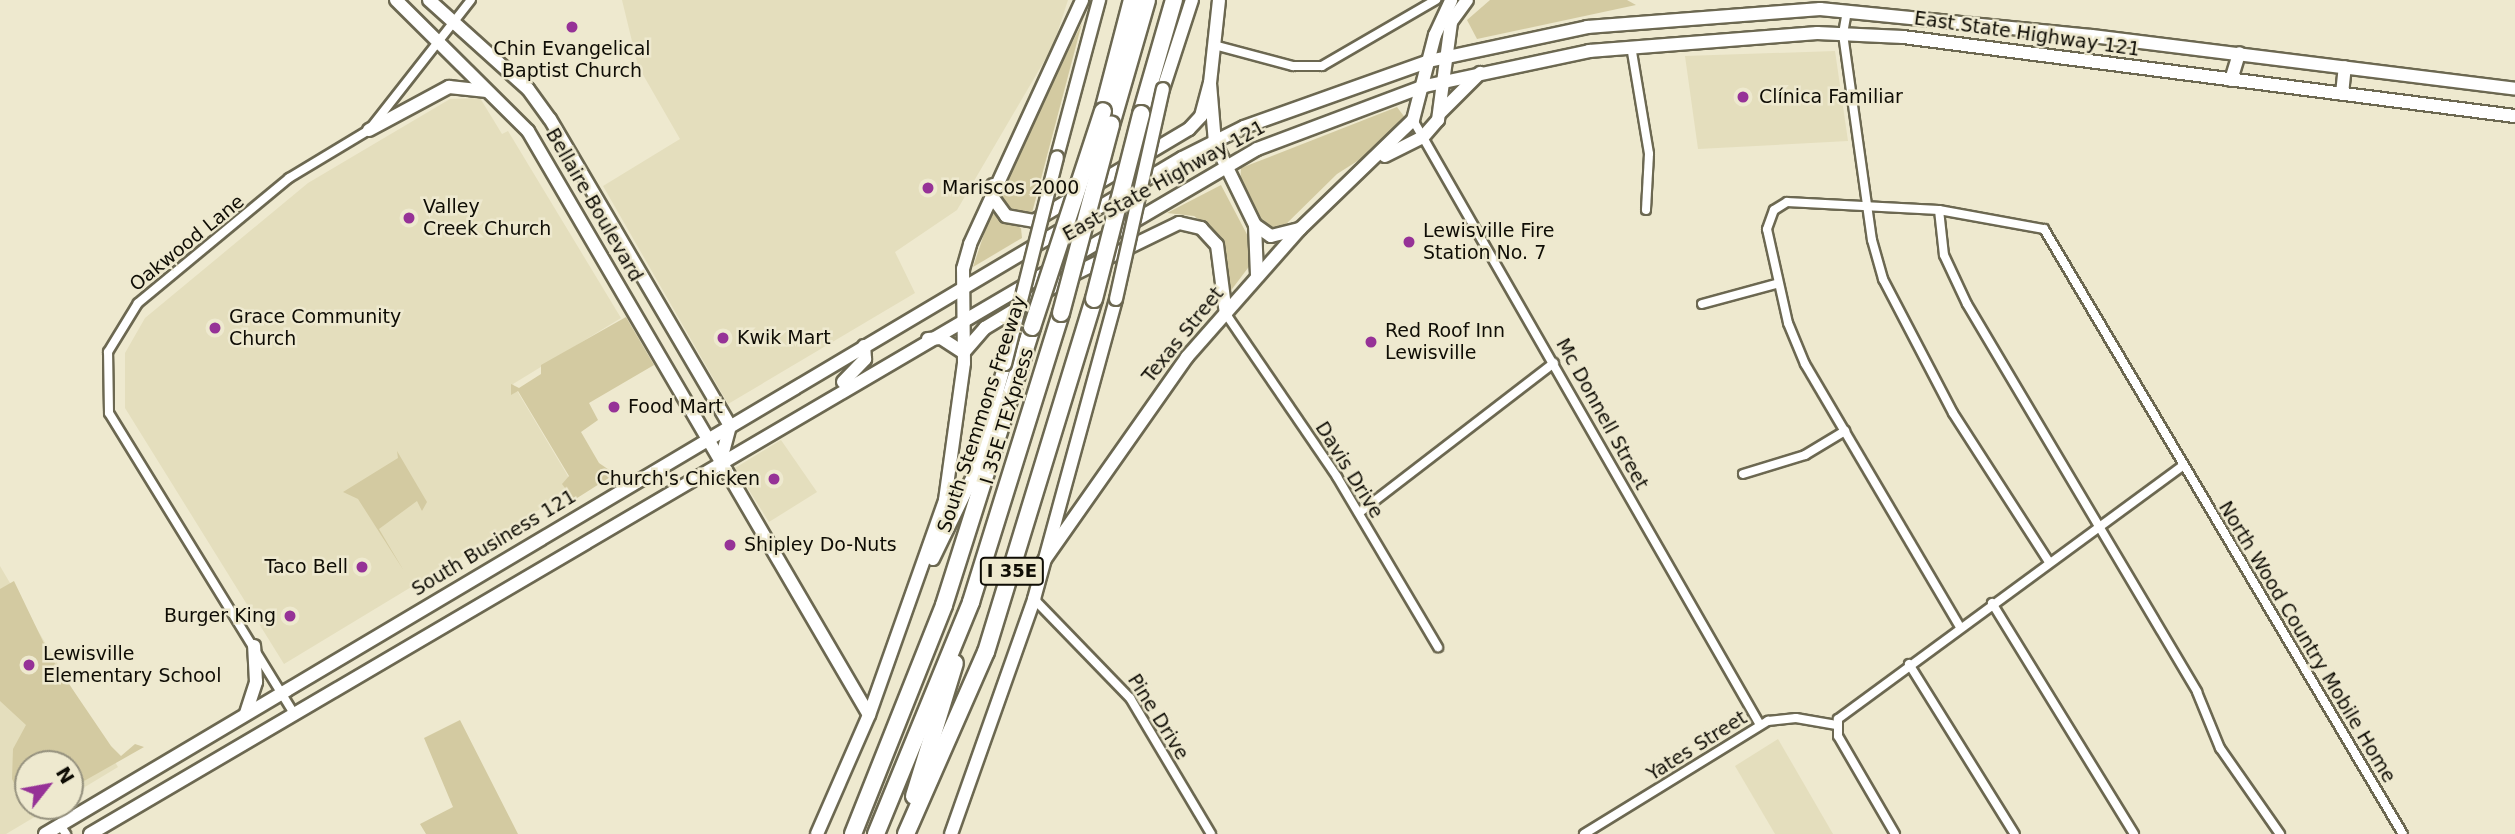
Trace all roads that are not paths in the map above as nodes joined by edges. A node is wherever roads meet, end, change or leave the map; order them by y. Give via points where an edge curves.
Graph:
1 (396, 0) edge
2 (429, 0) edge
3 (471, 0) edge
4 (1082, 0) edge
5 (1099, 0) edge
6 (1132, 0) edge
7 (1147, 0) edge
8 (1174, 0) edge
9 (1192, 0) edge
10 (1219, 0) edge
11 (1436, 0) edge
12 (1451, 0) edge
13 (1467, 0) edge
14 (1847, 11) junction
15 (452, 26) junction
16 (2041, 30) junction
17 (1843, 34) junction
18 (437, 45) junction
19 (1214, 45) junction
20 (1631, 46) junction
21 (2239, 53) junction
22 (1450, 56) junction
23 (2039, 56) junction
24 (1429, 61) junction
25 (2345, 67) junction
26 (1480, 73) junction
27 (2231, 80) junction
28 (1447, 81) junction
29 (1210, 83) junction
30 (1425, 86) junction
31 (2515, 89) edge
32 (492, 92) junction
33 (2342, 94) junction
34 (1440, 113) junction
35 (2515, 116) edge
36 (1107, 118) junction
37 (1413, 120) junction
38 (369, 130) junction
39 (1423, 137) junction
40 (1215, 143) junction
41 (1381, 157) junction
42 (1224, 168) junction
43 (993, 181) junction
44 (591, 187) junction
45 (568, 200) junction
46 (1868, 204) junction
47 (1646, 210) dead end
48 (1939, 210) junction
49 (1255, 225) junction
50 (1300, 229) junction
51 (1257, 275) junction
52 (1776, 284) junction
53 (963, 288) junction
54 (1702, 303) dead end
55 (1226, 314) junction
56 (962, 316) junction
57 (924, 339) junction
58 (864, 346) junction
59 (964, 353) junction
60 (1554, 363) junction
61 (834, 393) junction
62 (730, 426) junction
63 (1845, 431) junction
64 (709, 439) junction
65 (721, 459) junction
66 (2183, 466) junction
67 (1743, 474) dead end
68 (1359, 513) junction
69 (2098, 527) junction
70 (1043, 562) junction
71 (2049, 562) junction
72 (438, 598) junction
73 (1034, 599) junction
74 (971, 602) junction
75 (912, 603) junction
76 (1992, 603) junction
77 (416, 612) junction
78 (450, 618) junction
79 (1960, 627) junction
80 (426, 631) junction
81 (254, 646) junction
82 (1438, 647) dead end
83 (1909, 664) junction
84 (281, 692) junction
85 (293, 712) junction
86 (246, 713) junction
87 (869, 715) junction
88 (1760, 725) junction
89 (1836, 725) junction
90 (63, 830) edge
91 (45, 834) edge
92 (90, 834) edge
93 (817, 834) edge
94 (853, 834) edge
95 (877, 834) edge
96 (900, 834) edge
97 (906, 834) edge
98 (951, 834) edge
99 (1212, 834) edge
100 (1584, 834) edge
101 (1895, 834) edge
102 (2015, 834) edge
103 (2134, 834) edge
104 (2280, 834) edge
105 (2403, 834) edge

1 - 18 main road, Bellaire Boulevard
2 - 15 main road, Bellaire Boulevard
3 - 15 street, Oakwood Lane
4 - 43 main road, South Stemmons Freeway
5 - 75 main road, South Stemmons Freeway, bridge via 974,474
6 - 36 highway, South Stemmons Freeway / I 35E
7 - 36 highway, I 35E TEXpress
8 - 97 highway, I 35E, bridge via 1094,299 986,652
9 - 70 main road, bridge via 1163,89 1115,299
10 - 19 main road
11 - 19 street via 1322,66 1293,66
12 - 24 main road, Texas Street
13 - 22 main road, Texas Street via 1451,22
14 - 16 main road, East State Highway 121
14 - 17 street
14 - 22 main road, East State Highway 121 via 1650,19
15 - 18 street, Oakwood Lane
15 - 44 main road, Bellaire Boulevard via 528,89
16 - 21 main road, East State Highway 121
16 - 23 main road
17 - 20 main road, East State Highway 121 via 1740,34
17 - 23 main road, East State Highway 121
17 - 46 street
18 - 32 main road, Bellaire Boulevard
18 - 38 street, Oakwood Lane
19 - 29 main road
20 - 26 main road, East State Highway 121
20 - 47 street via 1649,154
21 - 25 main road, East State Highway 121
21 - 27 main road
22 - 24 main road, East State Highway 121
22 - 28 main road, Texas Street
23 - 27 main road, East State Highway 121
24 - 30 main road, Texas Street
24 - 40 main road, East State Highway 121
25 - 31 main road, East State Highway 121
25 - 33 main road
26 - 28 main road, East State Highway 121
26 - 34 main road
27 - 33 main road, East State Highway 121
28 - 30 main road, East State Highway 121
28 - 34 main road, Texas Street
29 - 40 main road
29 - 43 main road via 1201,116 1189,129 1034,221 1014,220 1001,211
30 - 37 main road, Texas Street
30 - 42 main road, East State Highway 121 via 1269,144
32 - 38 main road via 449,87
32 - 45 main road, Bellaire Boulevard via 528,131
33 - 35 main road, East State Highway 121
34 - 39 main road, Texas Street
36 - 74 highway, I 35E TEXpress, bridge via 1061,313
36 - 94 highway, South Stemmons Freeway / I 35E, bridge via 1032,327 944,605
37 - 39 street, Mc Donnell Street
37 - 41 main road, Texas Street
38 - 81 street, Oakwood Lane via 289,178 138,303 108,352 109,413
39 - 41 main road, Texas Street
39 - 60 street, Mc Donnell Street
40 - 42 main road
40 - 53 main road, East State Highway 121
41 - 50 main road, Texas Street
42 - 49 main road
42 - 56 main road, East State Highway 121
43 - 53 main road, South Stemmons Freeway via 970,244
44 - 45 main road
44 - 62 main road, Bellaire Boulevard
45 - 64 main road, Bellaire Boulevard
46 - 48 street, North Wood Country Mobile Home
46 - 52 street, North Wood Country Mobile Home via 1794,201 1774,210 1767,229
46 - 71 street via 1872,240 1896,315
48 - 66 street, North Wood Country Mobile Home via 2044,229
48 - 69 street via 1951,273
49 - 50 main road via 1271,236
49 - 51 main road
50 - 51 main road, Texas Street
51 - 55 main road, Texas Street
52 - 54 street
52 - 63 street, North Wood Country Mobile Home via 1805,365
53 - 56 main road, South Stemmons Freeway
53 - 58 main road, South Business 121
55 - 59 main road via 1217,245 1201,228 1164,225 985,328
55 - 68 street, Davis Drive
55 - 70 main road, Texas Street via 1159,394
56 - 57 main road
56 - 59 main road, South Stemmons Freeway
57 - 59 main road via 941,338
57 - 61 main road
58 - 61 main road via 865,359
58 - 62 main road, South Business 121
59 - 75 main road, South Stemmons Freeway via 950,479
60 - 68 street
60 - 88 street, Mc Donnell Street
61 - 65 main road
62 - 64 main road, South Business 121
62 - 65 main road
63 - 67 street via 1805,455
63 - 79 street, North Wood Country Mobile Home
64 - 65 main road, Bellaire Boulevard
64 - 72 main road, South Business 121
65 - 78 main road
65 - 87 main road, Bellaire Boulevard
66 - 69 street
66 - 105 street, North Wood Country Mobile Home
68 - 82 street, Davis Drive
69 - 71 street
69 - 104 street via 2197,692 2220,748
70 - 73 main road
71 - 76 street
72 - 77 main road, South Business 121
72 - 78 main road
73 - 98 main road
73 - 99 street, Pine Drive via 1117,681
74 - 95 highway, I 35E TEXpress
74 - 96 highway via 939,725
75 - 87 main road, South Stemmons Freeway
76 - 79 street
76 - 103 street
77 - 80 main road
77 - 84 main road, South Business 121
78 - 80 main road
79 - 83 street
80 - 85 main road
81 - 84 street, Oakwood Lane
81 - 86 main road via 256,682
83 - 89 street via 1849,707
83 - 102 street
84 - 85 street, Oakwood Lane
84 - 86 main road, South Business 121
85 - 92 main road
86 - 90 main road, South Business 121
87 - 93 main road, South Stemmons Freeway
88 - 89 street, Yates Street via 1796,718
88 - 100 street, Yates Street
89 - 101 street
90 - 91 main road, South Business 121

